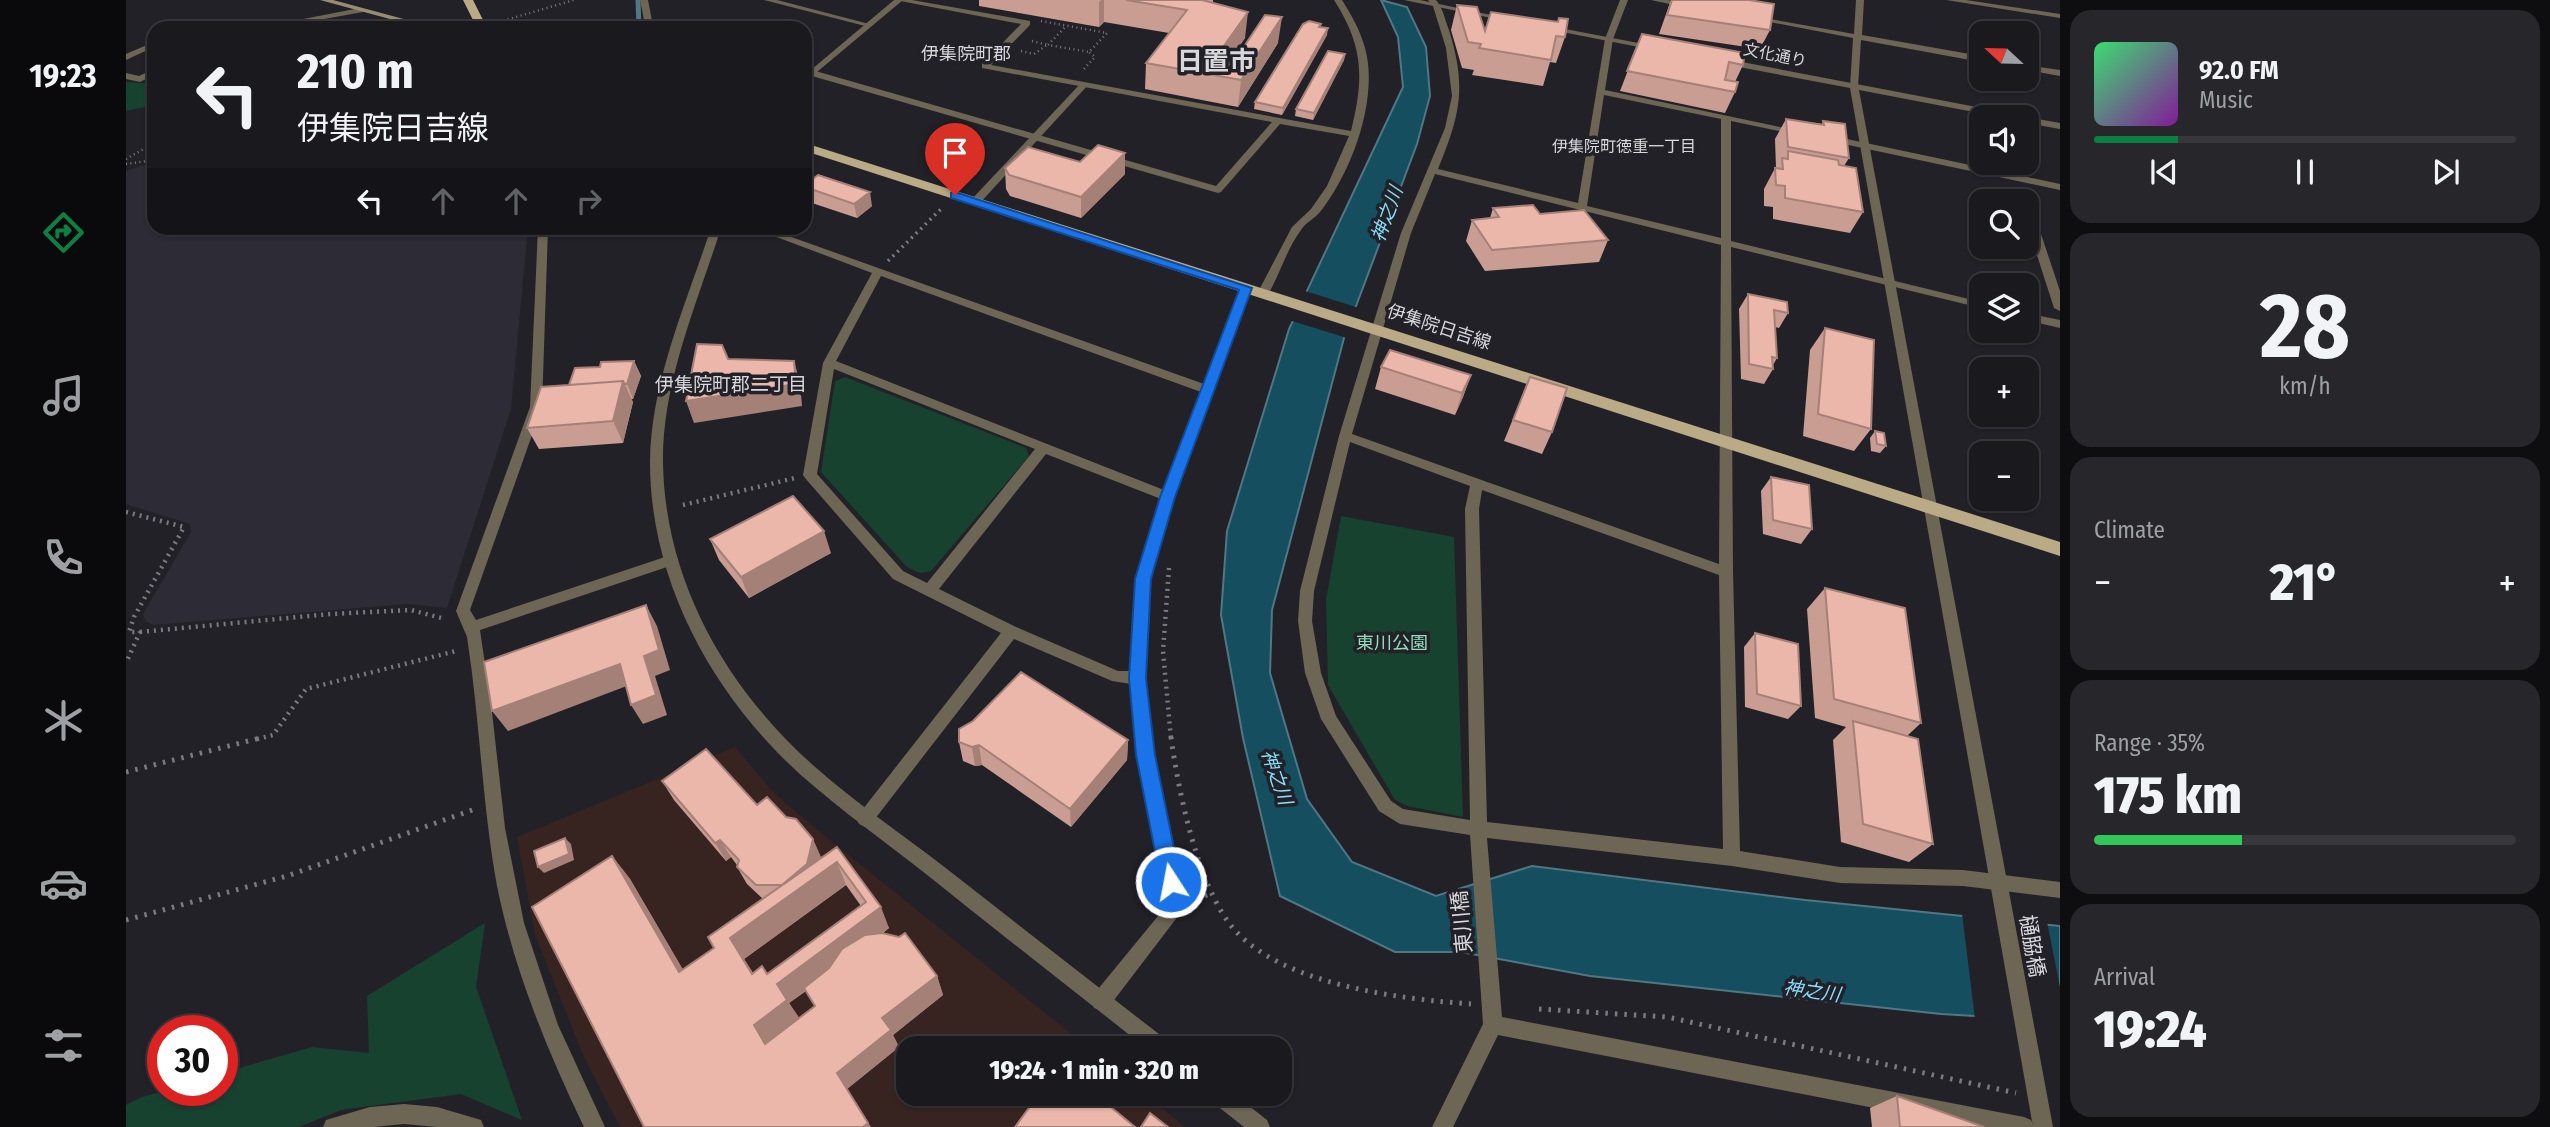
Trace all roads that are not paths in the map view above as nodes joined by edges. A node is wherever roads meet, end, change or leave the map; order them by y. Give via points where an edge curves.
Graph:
1 (324, 0) edge
2 (468, 0) edge
3 (644, 0) edge
4 (768, 0) edge
5 (899, 0) edge
6 (1338, 0) edge
7 (1624, 0) edge
8 (1655, 0) edge
9 (1860, 0) edge
10 (1950, 0) edge
11 (1412, 1) edge
12 (1962, 1) edge
13 (1435, 3) edge
14 (1696, 8) edge
15 (360, 10) junction
16 (1737, 15) edge
17 (2060, 16) edge
18 (300, 21) edge
19 (405, 21) edge
20 (478, 21) edge
21 (649, 21) edge
22 (1515, 21) edge
23 (869, 26) junction
24 (1542, 26) edge
25 (1856, 36) junction
26 (1609, 39) junction
27 (147, 47) edge
28 (1661, 50) edge
29 (126, 57) edge
30 (1969, 57) edge
31 (1713, 60) edge
32 (2039, 69) edge
33 (812, 70) edge
34 (2060, 73) edge
35 (812, 75) edge
36 (126, 76) edge
37 (147, 76) edge
38 (1084, 85) junction
39 (1854, 87) junction
40 (1603, 92) junction
41 (1969, 109) edge
42 (1726, 118) junction
43 (1277, 122) junction
44 (2039, 122) edge
45 (2060, 126) edge
46 (1805, 134) edge
47 (1356, 135) junction
48 (1818, 136) edge
49 (1036, 138) junction
50 (1866, 146) junction
51 (812, 149) edge
52 (1433, 171) junction
53 (2018, 179) junction
54 (2060, 187) edge
55 (2021, 189) edge
56 (975, 202) junction
57 (1582, 208) junction
58 (543, 235) edge
59 (714, 235) edge
60 (778, 235) edge
61 (2039, 243) edge
62 (1727, 244) junction
63 (878, 271) junction
64 (1888, 283) junction
65 (1246, 288) junction
66 (1268, 295) junction
67 (1969, 302) edge
68 (2060, 308) edge
69 (2039, 319) edge
70 (2060, 324) edge
71 (1371, 328) junction
72 (829, 362) junction
73 (1206, 389) junction
74 (1345, 436) junction
75 (1726, 442) junction
76 (1043, 447) junction
77 (1477, 484) junction
78 (1168, 497) junction
79 (1930, 508) junction
80 (2060, 549) edge
81 (671, 560) junction
82 (1726, 572) junction
83 (931, 590) junction
84 (472, 624) junction
85 (1011, 631) junction
86 (1138, 678) junction
87 (865, 819) junction
88 (1479, 838) junction
89 (1732, 858) junction
90 (1997, 882) junction
91 (2060, 890) edge
92 (1101, 1001) junction
93 (1492, 1008) junction
94 (1146, 1036) edge
95 (1233, 1106) edge
96 (333, 1127) edge
97 (474, 1127) edge
98 (595, 1127) edge
99 (1260, 1127) edge
100 (1442, 1127) edge
101 (2024, 1127) edge
102 (2043, 1127) edge

1 - 15 main road
2 - 20 main road
3 - 21 street
4 - 23 street
5 - 23 street
5 - 38 street via 1027,23 985,65
6 - 47 street via 1359,34 1364,64
7 - 26 street
8 - 14 street
9 - 25 street, 樋脇橋
10 - 12 street
11 - 13 street
12 - 17 street
13 - 22 street
13 - 52 street via 1450,48 1456,96 1450,128
15 - 18 street
15 - 19 main road
16 - 25 street
23 - 33 street
24 - 26 street
25 - 30 street
25 - 39 street, 樋脇橋
26 - 28 street
26 - 40 street
27 - 29 street
31 - 39 street, 文化通り
32 - 34 street
35 - 49 street
36 - 37 street
38 - 43 street
38 - 49 street
39 - 41 street, 文化通り
39 - 50 street, 樋脇橋
40 - 42 street
40 - 57 street
42 - 46 street
42 - 62 street
43 - 47 street
43 - 49 street via 1219,190
44 - 45 street
47 - 66 street via 1316,211 1298,226
48 - 50 street
49 - 56 street
50 - 53 street
50 - 64 street, 樋脇橋
51 - 56 main road, 伊集院日吉線
52 - 57 street
52 - 71 street
53 - 54 street
53 - 55 street
56 - 65 main road, 伊集院日吉線
57 - 62 street
58 - 84 street via 536,407 463,611
59 - 81 street via 659,426 657,482
60 - 63 street
61 - 68 street
62 - 64 street
62 - 75 street
63 - 72 street
63 - 73 street
64 - 67 street
64 - 79 street, 樋脇橋
65 - 66 main road, 伊集院日吉線
65 - 73 street
66 - 71 main road, 伊集院日吉線
69 - 70 street
71 - 74 street
71 - 75 main road, 伊集院日吉線
72 - 76 street
72 - 83 street via 810,475 898,575
73 - 78 street
74 - 77 street
74 - 88 street via 1307,591 1305,621 1313,673 1329,719 1385,806 1400,816
75 - 79 main road, 伊集院日吉線
75 - 82 street
76 - 78 street
76 - 83 street
77 - 82 street
77 - 88 street, 東川橋 via 1472,509
78 - 86 street via 1143,579
79 - 80 main road, 伊集院日吉線
79 - 90 street, 樋脇橋
81 - 84 street
81 - 87 street via 703,639 730,684 779,742
82 - 89 street
83 - 85 street
84 - 98 street via 488,720 500,852 526,966 569,1076
85 - 86 street via 1117,677
85 - 87 street
86 - 92 street via 1146,755 1176,907
87 - 92 street
88 - 89 street
88 - 93 street, 東川橋
89 - 90 street via 1840,875
90 - 91 street
90 - 102 street, 樋脇橋
92 - 94 street
93 - 100 street
93 - 101 street
95 - 99 street
96 - 97 street via 371,1115 435,1114

